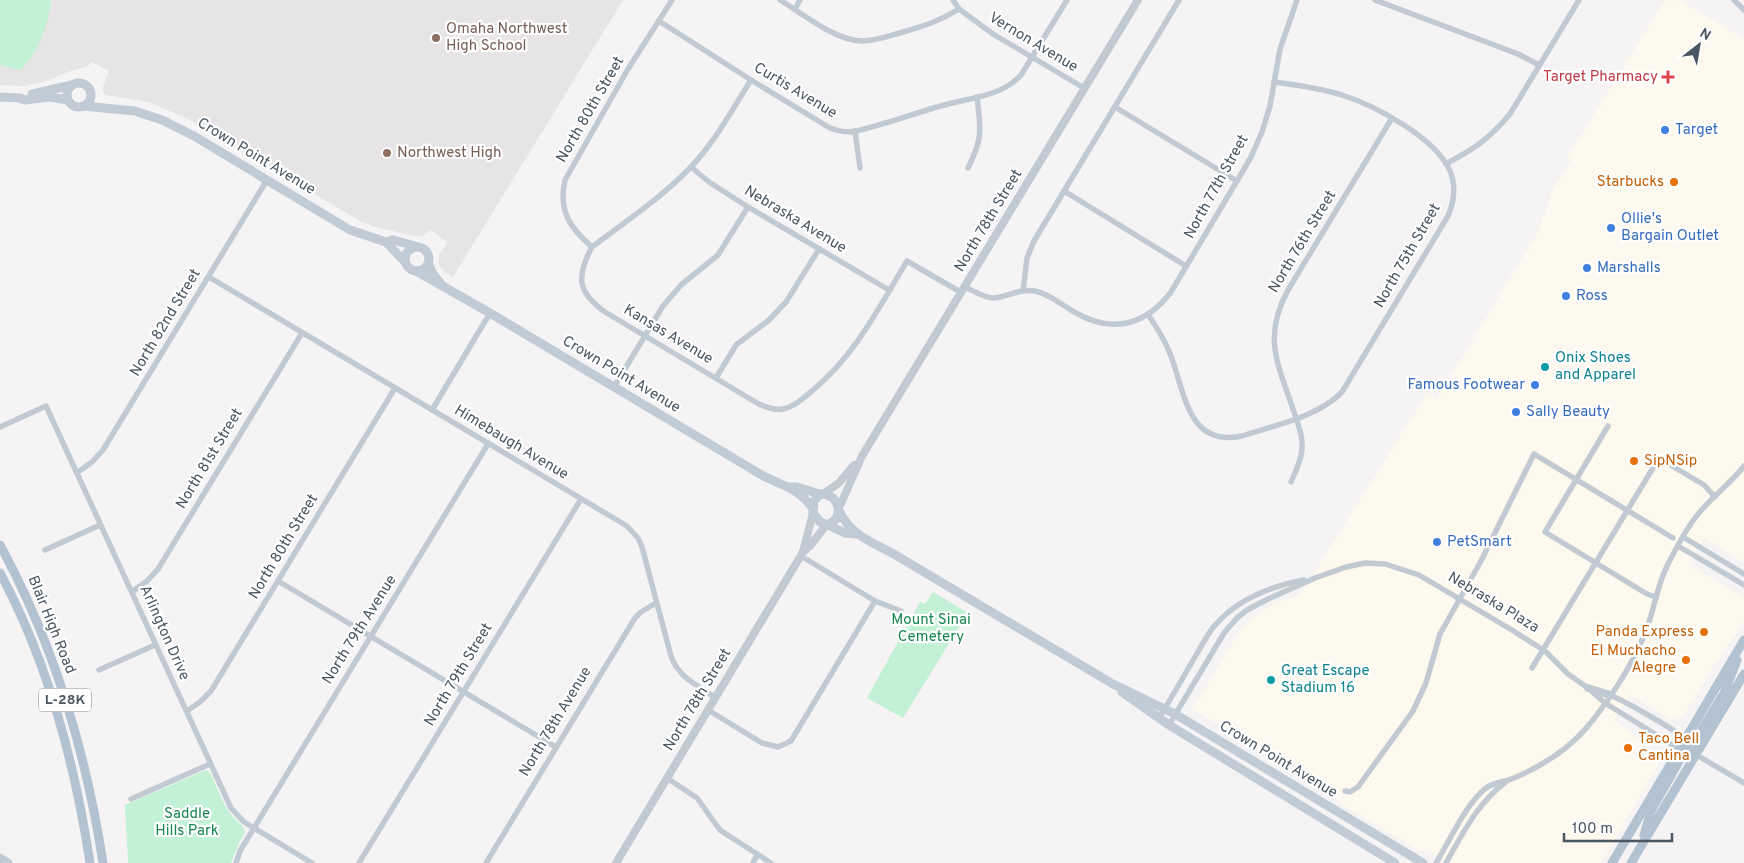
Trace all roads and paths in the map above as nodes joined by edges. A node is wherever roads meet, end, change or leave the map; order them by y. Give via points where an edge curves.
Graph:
1 (672, 0) edge
2 (780, 0) edge
3 (800, 0) edge
4 (953, 0) edge
5 (1067, 0) edge
6 (1138, 0) edge
7 (1179, 0) edge
8 (1297, 0) edge
9 (1375, 0) edge
10 (1579, 0) edge
11 (1734, 0) edge
12 (795, 9) junction
13 (959, 9) junction
14 (1744, 10) edge
15 (659, 21) junction
16 (1033, 58) junction
17 (1539, 65) junction
18 (751, 80) junction
19 (1274, 82) junction
20 (72, 85) junction
21 (1084, 88) junction
22 (91, 96) junction
23 (0, 97) edge
24 (977, 97) junction
25 (20, 98) junction
26 (68, 100) junction
27 (83, 106) junction
28 (108, 107) junction
29 (1115, 107) junction
30 (1392, 118) junction
31 (855, 131) junction
32 (1446, 164) junction
33 (691, 167) junction
34 (860, 168) dead end
35 (968, 168) dead end
36 (267, 180) junction
37 (1237, 181) junction
38 (1064, 191) junction
39 (748, 207) junction
40 (386, 242) junction
41 (414, 246) junction
42 (592, 247) junction
43 (819, 248) junction
44 (404, 261) junction
45 (428, 263) junction
46 (1186, 266) junction
47 (416, 271) junction
48 (209, 277) junction
49 (442, 285) junction
50 (890, 290) junction
51 (963, 290) junction
52 (1023, 290) junction
53 (490, 313) junction
54 (1148, 314) junction
55 (302, 333) junction
56 (645, 336) junction
57 (716, 378) junction
58 (614, 387) junction
59 (395, 388) junction
60 (432, 410) junction
61 (1296, 418) junction
62 (1608, 426) dead end
63 (0, 427) edge
64 (488, 444) junction
65 (862, 456) junction
66 (1744, 466) edge
67 (78, 472) junction
68 (1577, 480) junction
69 (1291, 482) dead end
70 (788, 487) junction
71 (821, 494) junction
72 (1715, 497) junction
73 (581, 499) junction
74 (839, 510) junction
75 (1627, 510) junction
76 (813, 511) junction
77 (828, 524) junction
78 (100, 525) junction
79 (856, 534) junction
80 (1683, 537) junction
81 (1672, 538) dead end
82 (0, 545) edge
83 (1678, 546) junction
84 (45, 550) dead end
85 (802, 554) junction
86 (1596, 563) junction
87 (0, 573) edge
88 (1744, 574) edge
89 (1315, 578) junction
90 (278, 581) junction
91 (1744, 585) edge
92 (132, 592) junction
93 (1656, 597) junction
94 (1459, 599) junction
95 (876, 601) junction
96 (656, 603) junction
97 (901, 610) dead end
98 (1230, 611) junction
99 (1237, 618) junction
100 (370, 637) junction
101 (1744, 640) edge
102 (155, 645) junction
103 (1544, 650) junction
104 (1532, 668) dead end
105 (99, 670) dead end
106 (1744, 674) edge
107 (1116, 686) junction
108 (1588, 688) junction
109 (463, 692) junction
110 (1610, 695) junction
111 (716, 698) junction
112 (1605, 703) junction
113 (1165, 708) junction
114 (708, 710) junction
115 (187, 711) junction
116 (1175, 714) junction
117 (1159, 718) junction
118 (1169, 725) junction
119 (1685, 738) junction
120 (556, 747) junction
121 (1682, 749) junction
122 (1695, 754) junction
123 (210, 764) junction
124 (667, 778) junction
125 (1508, 780) junction
126 (1744, 782) edge
127 (1345, 791) dead end
128 (131, 799) dead end
129 (254, 828) junction
130 (1629, 832) junction
131 (1642, 845) junction
132 (757, 855) junction
133 (0, 858) edge
134 (89, 861) edge
135 (8, 863) edge
136 (103, 863) edge
137 (236, 863) edge
138 (312, 863) edge
139 (360, 863) edge
140 (486, 863) edge
141 (616, 863) edge
142 (753, 863) edge
143 (771, 863) edge
144 (1395, 863) edge
145 (1423, 863) edge
146 (1436, 863) edge
147 (1446, 863) edge
148 (1612, 863) edge
149 (1619, 863) edge
150 (1630, 863) edge

1 - 15 street, North 80th Street
2 - 12 street
3 - 12 street
4 - 13 street
5 - 16 street
6 - 21 street, North 78th Street
7 - 29 street
8 - 19 street, North 77th Street via 1280,49
9 - 17 street
10 - 17 street
11 - 14 street
12 - 13 street via 838,35 860,41 931,24
13 - 16 street, Vernon Avenue
15 - 18 street, Curtis Avenue
15 - 42 street, North 80th Street via 565,180 562,194 569,222
16 - 21 street, Vernon Avenue
16 - 24 street, Curtis Avenue via 1015,81
17 - 32 street via 1498,128 1478,147
18 - 31 street, Curtis Avenue via 830,128
18 - 33 street via 718,133
19 - 30 street via 1343,95
19 - 37 street, North 77th Street via 1262,132
20 - 22 main road via 84,84
20 - 25 main road
20 - 26 main road via 67,93
21 - 51 street, North 78th Street
22 - 27 main road
22 - 28 main road, Crown Point Avenue
23 - 25 main road
24 - 31 street, Curtis Avenue
24 - 35 street via 980,135
25 - 26 main road
26 - 27 main road via 76,107
27 - 28 main road, Crown Point Avenue
28 - 36 main road, Crown Point Avenue via 162,120
29 - 37 street
29 - 38 street
30 - 32 street via 1411,130
30 - 61 street, North 76th Street via 1280,305 1274,326 1274,350
31 - 34 street
32 - 61 street, North 75th Street via 1454,190 1448,216 1342,392 1326,407
33 - 39 street, Nebraska Avenue
33 - 42 street
36 - 40 main road, Crown Point Avenue via 350,230
36 - 48 street, North 82nd Street
37 - 46 street, North 77th Street
38 - 46 street
38 - 52 street via 1029,250
39 - 43 street, Nebraska Avenue
39 - 56 street via 722,249 674,292
40 - 41 main road, Crown Point Avenue via 393,240
40 - 44 main road, Crown Point Avenue
41 - 44 main road via 408,250
41 - 45 main road via 426,251
42 - 56 street, Kansas Avenue via 582,278 591,302
43 - 50 street, Nebraska Avenue
43 - 57 street via 786,302 769,320 736,345
44 - 47 main road
45 - 47 main road
45 - 49 main road, Crown Point Avenue
46 - 54 street, North 77th Street via 1163,302
47 - 49 main road, Crown Point Avenue
48 - 55 street, Himebaugh Avenue
48 - 67 street, North 82nd Street via 103,450
49 - 53 main road, Crown Point Avenue
50 - 51 street via 907,261
50 - 57 street, Kansas Avenue via 855,347 837,368 788,407 775,410 757,403
51 - 52 street via 990,298
51 - 65 street, North 78th Street
52 - 54 street via 1040,292 1075,313 1109,325 1132,322
53 - 58 main road, Crown Point Avenue
53 - 60 street
54 - 61 street via 1169,351 1190,412 1205,431 1230,439
55 - 59 street, Himebaugh Avenue
55 - 92 street, North 81st Street via 158,569
56 - 57 street, Kansas Avenue
56 - 58 street
58 - 70 main road, Crown Point Avenue via 765,477
59 - 60 street, Himebaugh Avenue
59 - 90 street, North 80th Street
60 - 64 street, Himebaugh Avenue
61 - 69 street, North 76th Street via 1302,449
62 - 68 street
63 - 67 street, Arlington Drive via 46,406
64 - 73 street, Himebaugh Avenue
64 - 100 street, North 79th Avenue
65 - 71 street via 840,483
65 - 74 street
66 - 72 street
67 - 78 street, Arlington Drive
68 - 75 street
68 - 86 street via 1546,532
68 - 94 street via 1534,454
70 - 71 main road, Crown Point Avenue
70 - 76 main road, Crown Point Avenue via 804,498
71 - 74 main road via 833,498
71 - 76 main road via 814,501
72 - 75 street via 1704,485 1659,458
72 - 80 street via 1698,514
73 - 96 street, Himebaugh Avenue via 624,524 638,538
73 - 109 street, North 79th Street
74 - 77 main road via 836,520
74 - 79 main road, Crown Point Avenue via 845,523
75 - 81 street
75 - 86 street
76 - 77 main road via 820,522
76 - 85 street
77 - 79 main road, Crown Point Avenue via 845,533
77 - 85 street
78 - 84 street
78 - 92 street, Arlington Drive
79 - 107 main road, Crown Point Avenue
80 - 83 street
80 - 88 street
82 - 136 main road, Blair High Road / L-28K via 28,602 60,683 80,747
83 - 91 street
83 - 93 street via 1664,572
85 - 95 street
85 - 111 street, North 78th Street
86 - 93 street
86 - 103 street
87 - 134 main road, Blair High Road / L-28K via 27,631 58,718 74,776
89 - 94 street, Nebraska Plaza via 1351,566 1372,563 1393,566 1429,580
89 - 98 street via 1258,594
89 - 99 street via 1258,604
90 - 100 street
90 - 115 street, North 80th Street via 211,691
92 - 102 street, Arlington Drive
93 - 110 street via 1644,635
94 - 103 street, Nebraska Plaza
94 - 127 street via 1440,634 1426,683 1413,711 1358,787
95 - 97 street
95 - 114 street via 790,741 778,747 762,744
96 - 111 street, Himebaugh Avenue via 675,666 688,680
96 - 120 street, North 78th Avenue via 635,618
98 - 99 street
98 - 113 street via 1210,632
99 - 116 street via 1217,643
100 - 109 street
100 - 129 street, North 79th Avenue
101 - 119 main road
101 - 122 main road via 1727,687 1694,742
102 - 105 street
102 - 115 street, Arlington Drive
103 - 104 street
103 - 108 street, Nebraska Plaza
106 - 122 main road
107 - 113 main road, Crown Point Avenue
107 - 117 main road, Crown Point Avenue
108 - 110 street, Nebraska Plaza
108 - 112 street, Nebraska Plaza
109 - 120 street
109 - 139 street, North 79th Street
110 - 112 street
110 - 119 street, Nebraska Plaza
111 - 114 street, North 78th Street
112 - 121 street, Nebraska Plaza
112 - 125 street via 1567,746 1543,764
113 - 116 main road, Crown Point Avenue
113 - 117 street
114 - 124 street, North 78th Street
115 - 123 street, Arlington Drive
116 - 118 street
116 - 145 main road, Crown Point Avenue
117 - 118 main road, Crown Point Avenue
118 - 144 main road, Crown Point Avenue
119 - 121 main road
119 - 122 street, Nebraska Plaza
120 - 140 street, North 78th Avenue
121 - 122 street, Nebraska Plaza
121 - 130 main road
121 - 131 main road via 1651,811
122 - 126 street, Nebraska Plaza
122 - 131 main road
123 - 128 street
123 - 129 street, Arlington Drive via 231,808
124 - 132 street via 697,798 720,830
124 - 141 street, North 78th Street
125 - 146 street via 1488,786 1478,796
125 - 147 street via 1477,811
129 - 137 street
129 - 138 street, Arlington Drive
130 - 148 main road
130 - 149 main road
131 - 150 main road
132 - 142 street
132 - 143 street
133 - 135 main road

